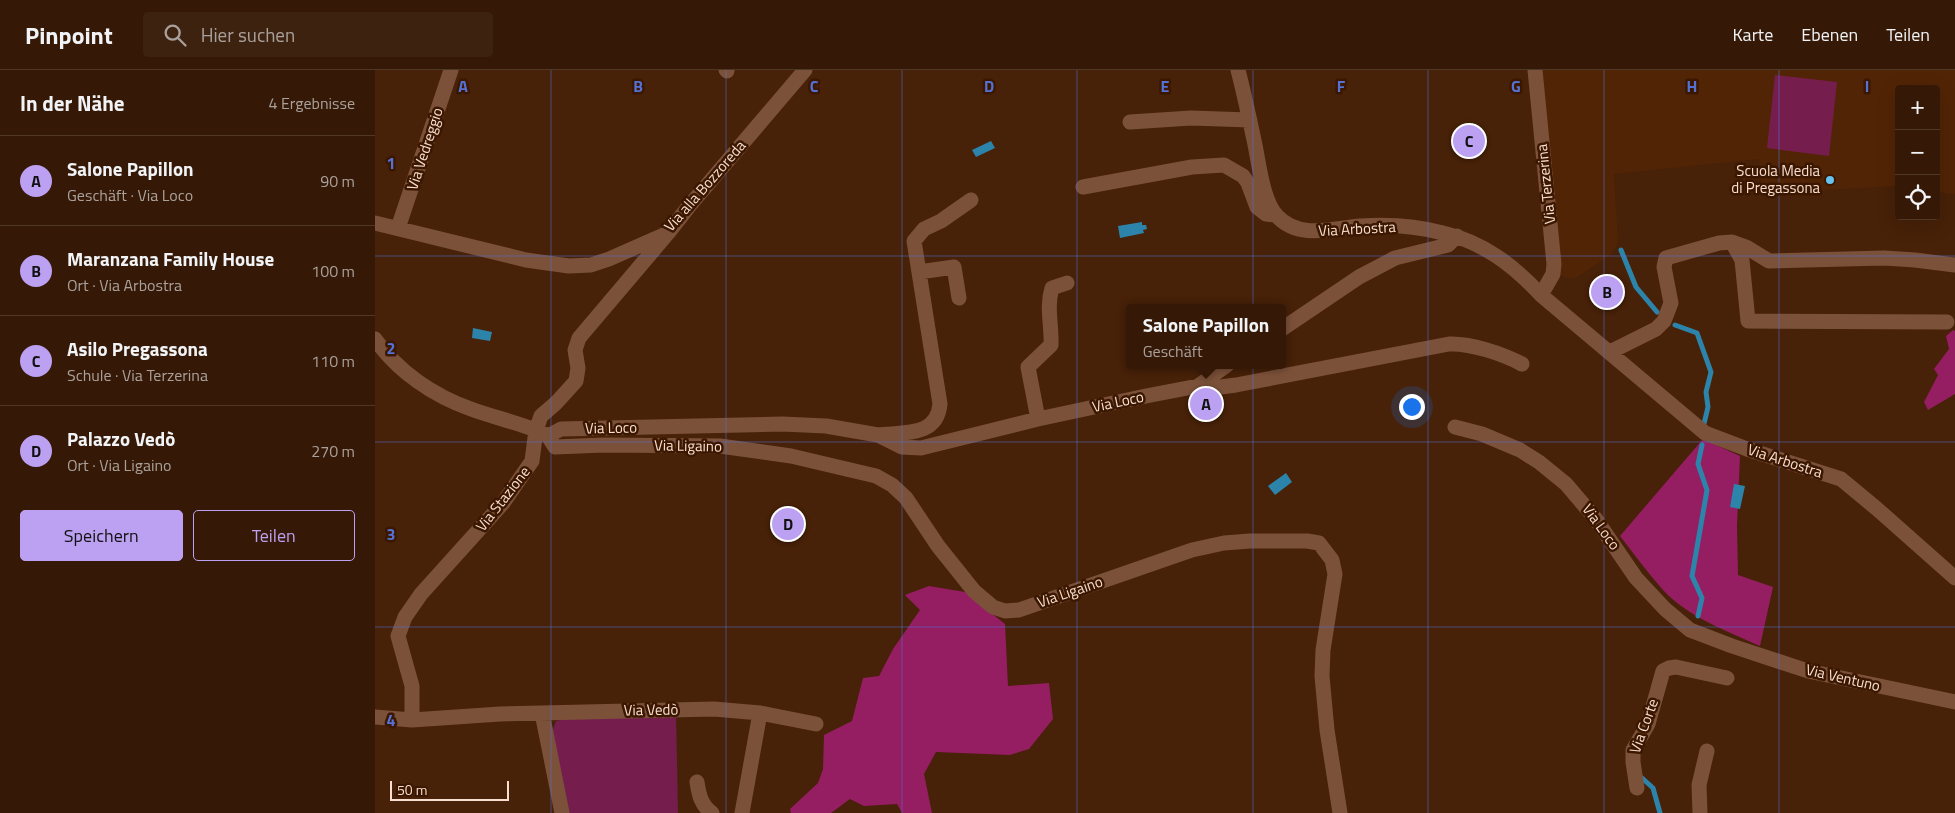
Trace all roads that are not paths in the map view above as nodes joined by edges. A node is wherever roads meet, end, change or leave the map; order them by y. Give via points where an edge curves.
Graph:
1 (451, 70) edge
2 (805, 70) edge
3 (1238, 70) edge
4 (1535, 70) edge
5 (1250, 120) junction
6 (1131, 122) dead end
7 (1083, 187) dead end
8 (971, 200) dead end
9 (1276, 215) junction
10 (375, 223) edge
11 (398, 228) junction
12 (668, 233) junction
13 (1457, 236) junction
14 (1732, 242) junction
15 (1955, 265) edge
16 (919, 272) junction
17 (1067, 283) dead end
18 (1541, 295) junction
19 (959, 298) dead end
20 (1947, 322) dead end
21 (1286, 326) edge
22 (375, 339) edge
23 (1610, 352) junction
24 (1522, 364) dead end
25 (1221, 369) edge
26 (1198, 386) junction
27 (1038, 419) junction
28 (1455, 427) dead end
29 (542, 433) junction
30 (878, 435) junction
31 (1955, 578) edge
32 (1732, 646) joint
33 (1727, 678) dead end
34 (1955, 702) edge
35 (542, 712) junction
36 (760, 713) junction
37 (375, 717) edge
38 (412, 720) junction
39 (816, 724) dead end
40 (1707, 751) dead end
41 (697, 782) dead end
42 (1637, 788) dead end
43 (562, 813) edge
44 (712, 813) edge
45 (742, 813) edge
46 (1340, 813) edge
47 (1700, 813) edge

1 - 11 street, Via Vedreggio
2 - 12 street, Via alla Bozzoreda
3 - 5 street
4 - 18 street, Via Terzerina via 1554,264 1553,274
5 - 6 street via 1191,118
5 - 9 street via 1266,194
7 - 9 street, Via Arbostra via 1192,167 1224,165 1243,176 1257,207 1266,214
8 - 16 street, Via Loco via 924,229 914,240
9 - 13 street, Via Arbostra via 1285,223 1308,231 1393,226
10 - 11 street, Via alla Bozzoreda
11 - 12 street, Via alla Bozzoreda via 526,260 569,266 609,260
12 - 29 street, Via Stazione via 579,338 575,350 576,381 541,416
13 - 18 street, Via Arbostra via 1491,252 1523,276
13 - 21 street via 1448,245 1395,258 1359,276
14 - 15 street via 1769,261 1884,258
14 - 20 street via 1742,260 1748,321
14 - 23 street via 1666,258 1664,267 1671,303 1665,321 1656,329
16 - 19 street via 953,267
16 - 30 street, Via Loco via 939,413 929,427
17 - 27 street via 1052,288 1048,311 1051,345 1028,367
18 - 23 street, Via Arbostra
22 - 29 street via 384,352 428,389 470,409
23 - 31 street, Via Arbostra via 1705,433 1841,479
24 - 26 street, Via Loco via 1478,348 1449,344 1213,388
25 - 26 street, Via Loco
26 - 27 street, Via Loco
27 - 30 street, Via Loco via 921,448 902,447
28 - 32 street, Via Loco via 1501,440 1539,462 1581,500 1636,578 1665,609 1690,630
29 - 30 street, Via Loco via 561,429 782,424 826,426
29 - 38 street, Via Stazione via 532,461 503,503 421,594 405,617 398,636 412,686
29 - 46 street, Via Ligaino via 555,447 720,446 791,456 876,476 906,498 974,591 993,607 1005,611 1019,610 1193,550 1250,541 1319,544 1332,560 1335,574 1321,676
32 - 34 street, Via Ventuno via 1808,671
33 - 42 street, Via Corte via 1676,667 1663,671 1648,724 1633,750
35 - 36 street, Via Vedò via 714,708
35 - 38 street, Via Vedò
35 - 43 street
36 - 39 street, Via Vedò
36 - 45 street
37 - 38 street
40 - 47 street via 1699,785
41 - 44 street via 699,795

